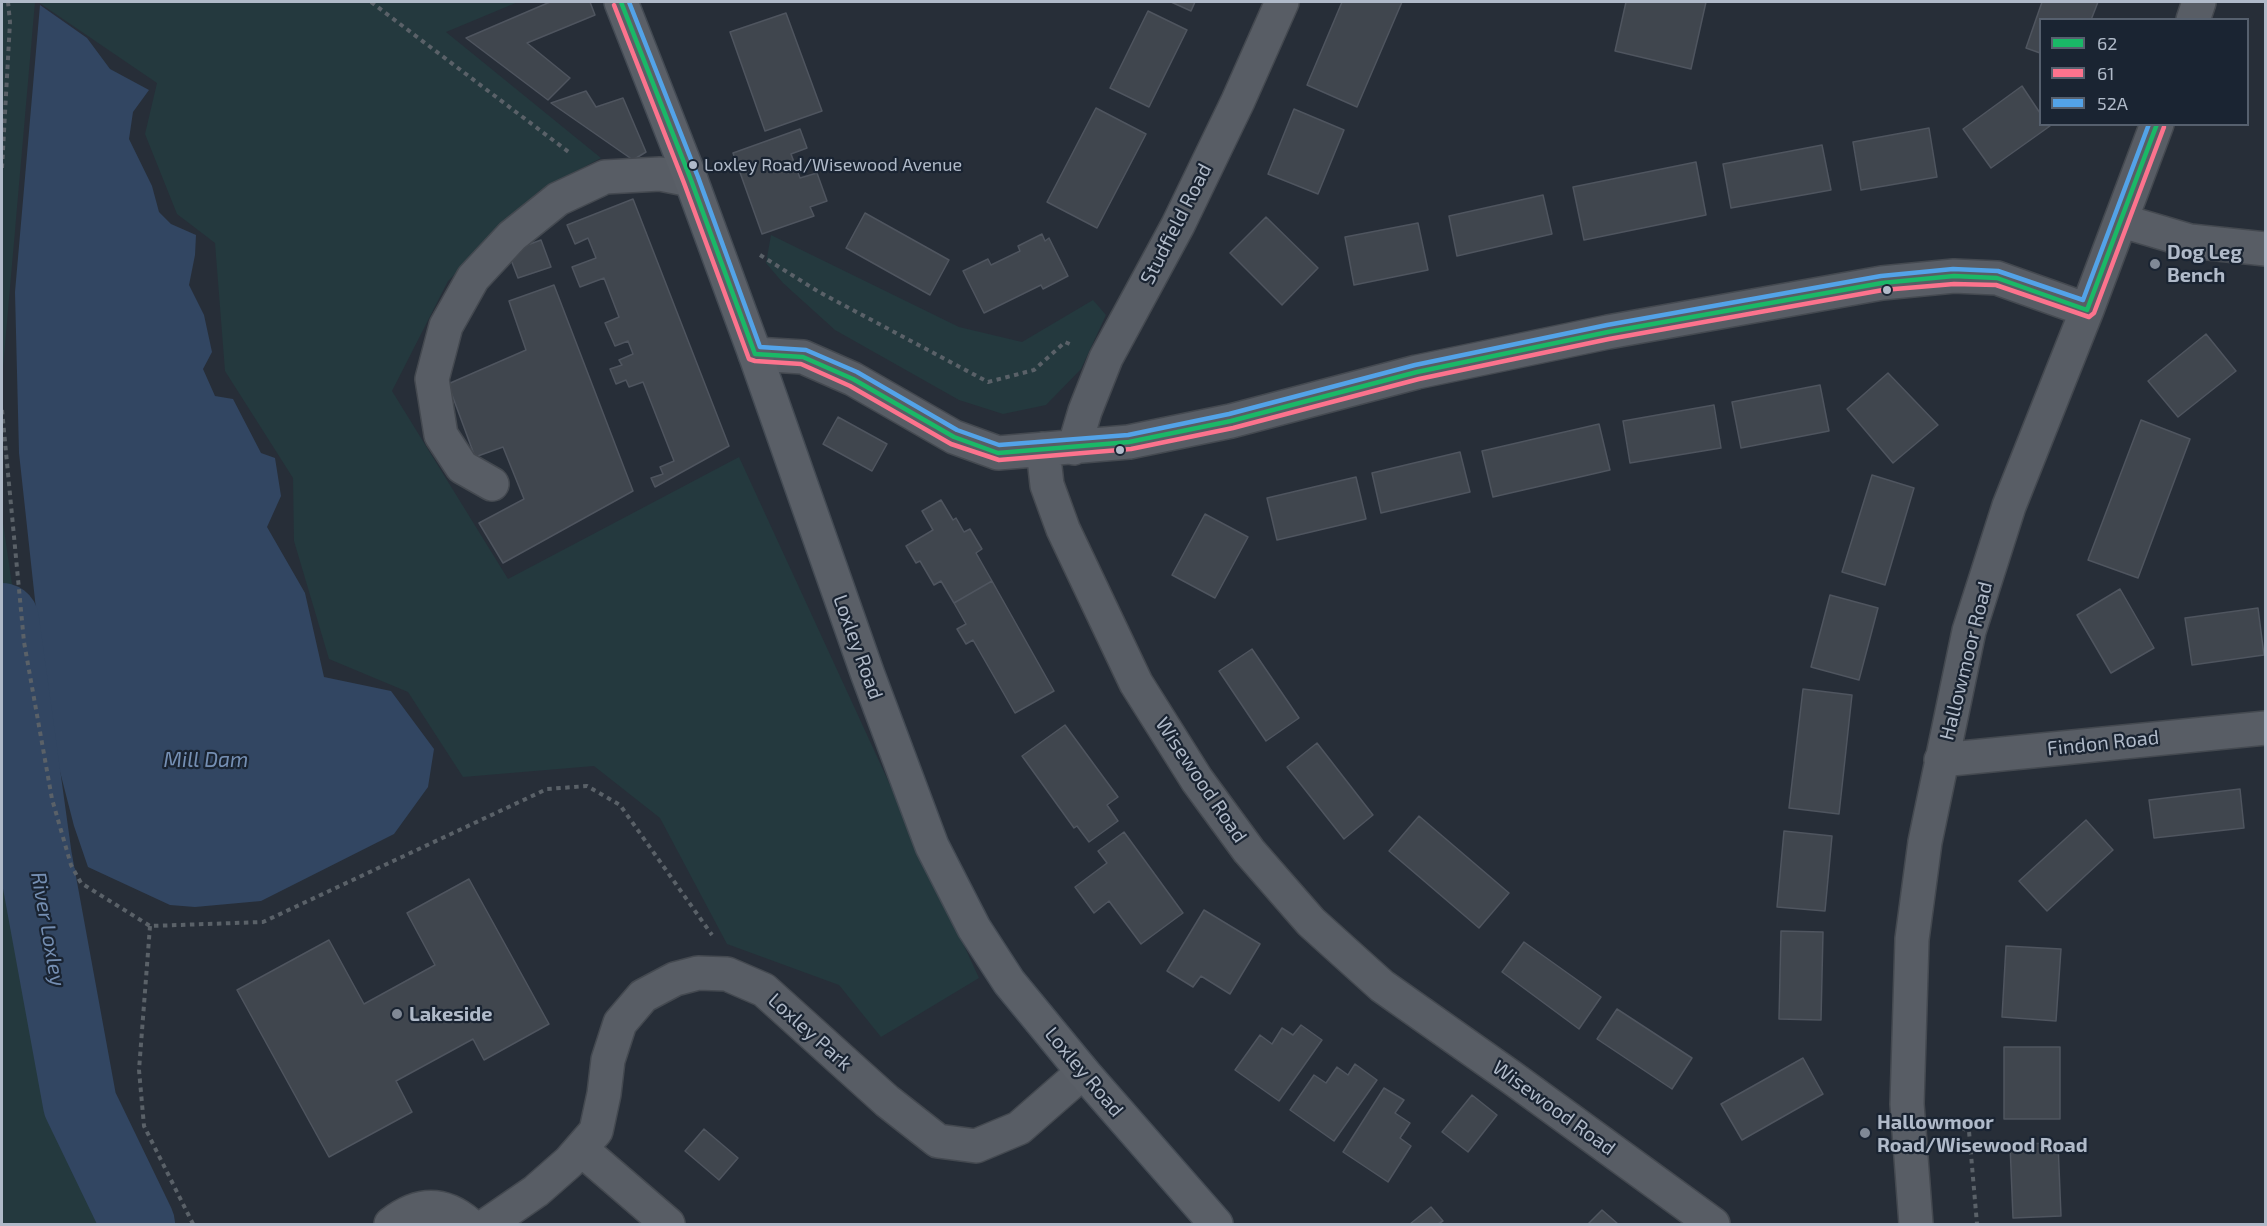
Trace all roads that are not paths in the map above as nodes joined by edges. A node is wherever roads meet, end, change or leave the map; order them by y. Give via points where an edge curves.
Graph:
1 (621, 2) edge
2 (1282, 2) edge
3 (2199, 2) edge
4 (2194, 18) edge
5 (2156, 126) edge
6 (691, 180) junction
7 (2122, 220) junction
8 (2265, 249) edge
9 (2087, 310) junction
10 (755, 354) junction
11 (1058, 448) junction
12 (492, 484) dead end
13 (2265, 728) edge
14 (1941, 760) junction
15 (1083, 1072) junction
16 (581, 1149) junction
17 (391, 1224) edge
18 (469, 1224) edge
19 (488, 1224) edge
20 (668, 1224) edge
21 (1216, 1224) edge
22 (1713, 1224) edge
23 (1917, 1224) edge

1 - 6 main road, Loxley Road
2 - 11 street, Studfield Road via 1178,225 1106,358 1085,411
3 - 4 street
5 - 7 street, Hallowmoor Road
6 - 10 main road, Loxley Road
6 - 12 street via 660,174 605,177 558,199 512,236 473,278 446,326 432,378 441,435 462,467
7 - 8 street via 2190,241
7 - 9 street, Hallowmoor Road
9 - 11 street via 1997,278 1954,276 1882,283 1608,332 1417,372 1220,423 1129,442
9 - 14 street, Hallowmoor Road via 2009,506 1970,631
10 - 11 street via 803,357 854,379 954,437 998,453
10 - 15 main road, Loxley Road via 932,846 974,928 1009,982
11 - 22 street, Wisewood Road via 1047,485 1063,529 1136,683 1197,780 1249,851 1311,922 1382,986
13 - 14 street, Findon Road
14 - 23 street, Hallowmoor Road via 1912,939 1907,1104
15 - 16 street, Loxley Park via 1019,1128 976,1146 938,1141 887,1101 764,990 727,974 698,973 675,979 643,996 620,1023 608,1060 596,1131
15 - 21 main road, Loxley Road
16 - 19 street, Loxley Park via 536,1191
16 - 20 street
17 - 18 street via 406,1213 433,1207 456,1213

